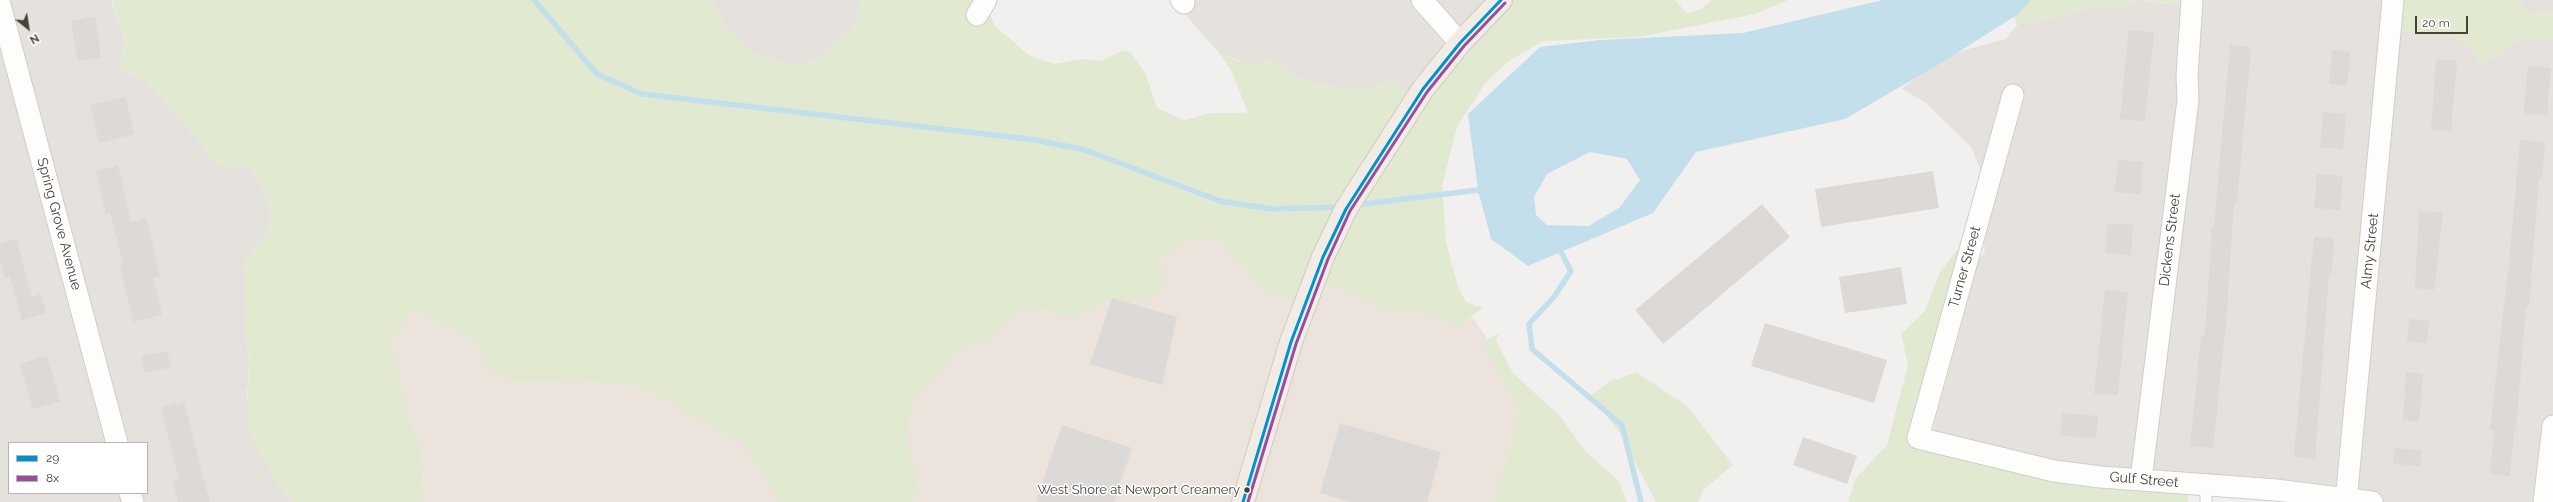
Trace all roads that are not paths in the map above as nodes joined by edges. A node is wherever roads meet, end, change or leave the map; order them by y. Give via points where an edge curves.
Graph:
1 (1422, 0) edge
2 (1501, 0) edge
3 (2192, 0) edge
4 (2393, 0) edge
5 (0, 5) edge
6 (1460, 42) junction
7 (2013, 95) dead end
8 (2553, 426) edge
9 (1918, 438) joint
10 (117, 442) edge
11 (2141, 480) junction
12 (2206, 494) edge
13 (2346, 500) edge
14 (1242, 502) edge
15 (2372, 502) edge
16 (2544, 502) edge

1 - 6 street
2 - 6 main road
3 - 11 street, Dickens Street via 2188,100
4 - 13 street, Almy Street
5 - 10 street, Spring Grove Avenue
6 - 14 main road via 1423,89 1346,209 1291,342
7 - 9 street, Turner Street
8 - 16 street
9 - 11 street, Gulf Street via 2054,471
11 - 12 street, Gulf Street
12 - 13 street, Gulf Street
13 - 15 street, Gulf Street

